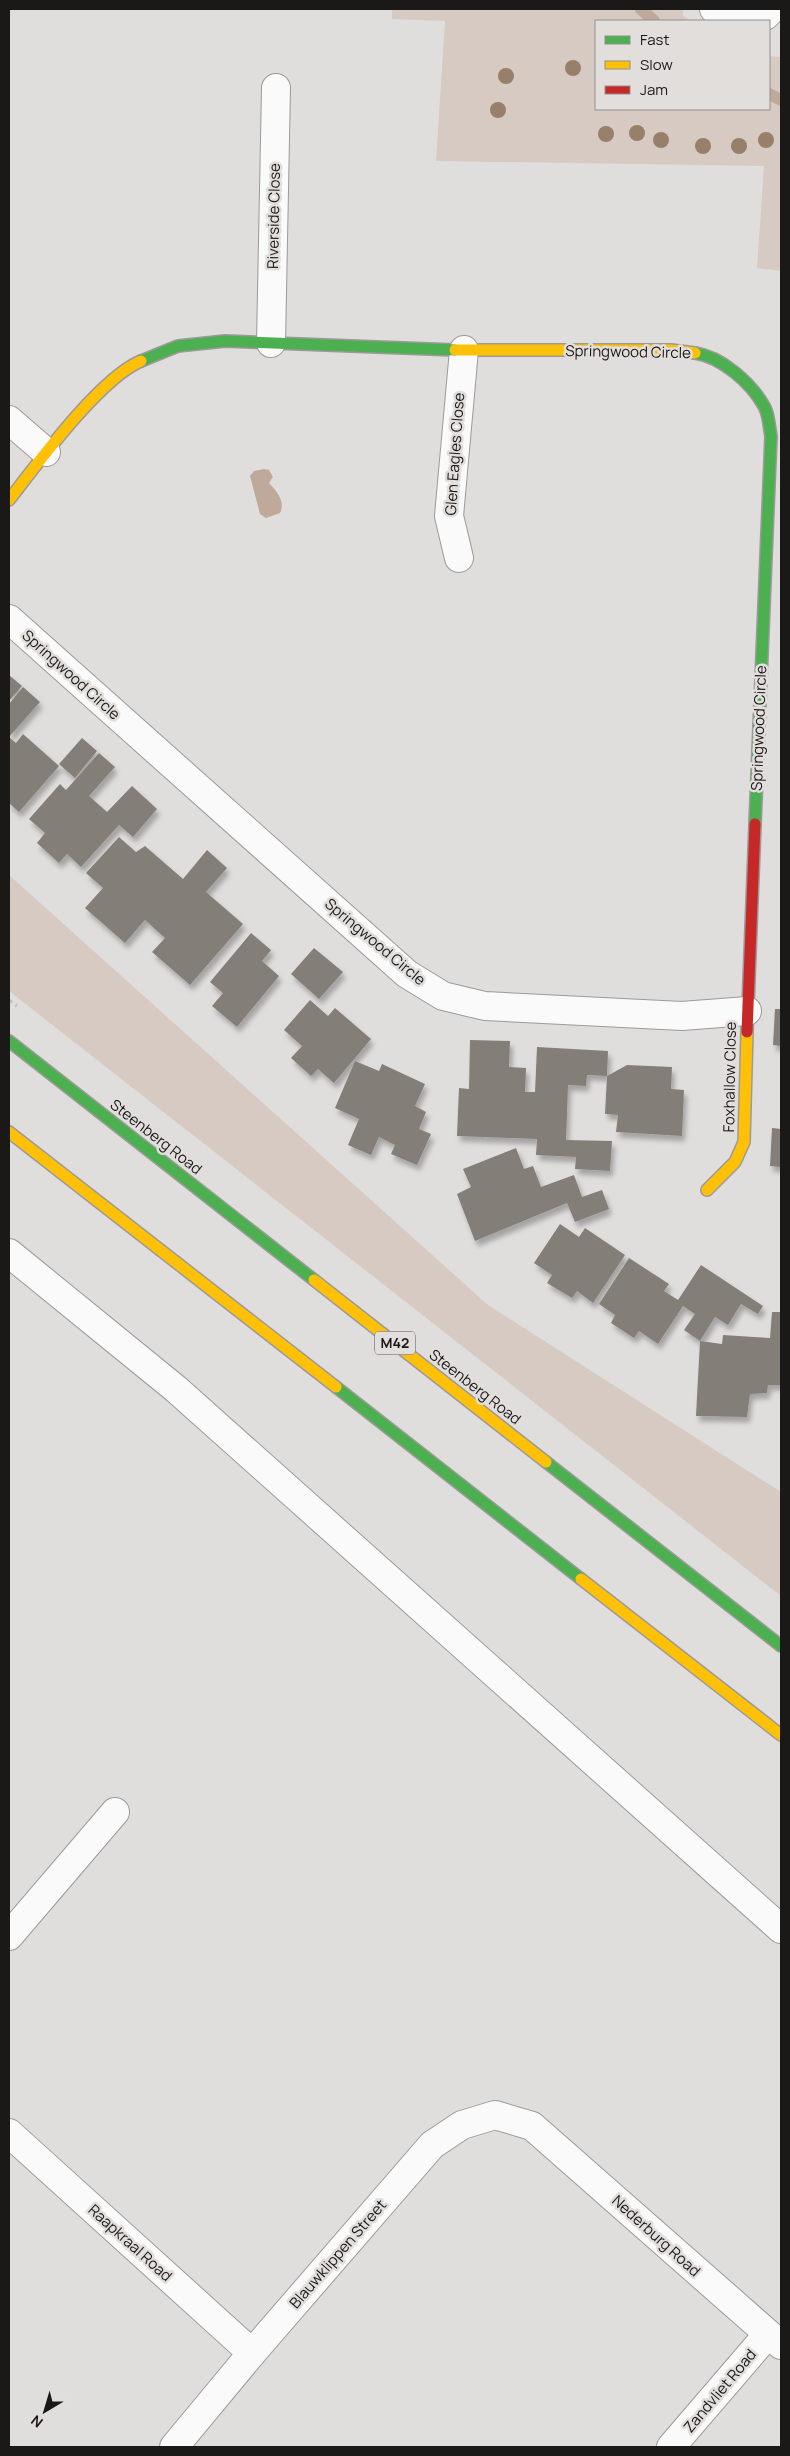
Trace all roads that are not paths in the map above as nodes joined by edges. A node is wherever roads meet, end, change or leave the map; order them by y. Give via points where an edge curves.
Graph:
1 (714, 9) edge
2 (772, 9) edge
3 (734, 20) edge
4 (755, 20) edge
5 (276, 88) dead end
6 (271, 343) junction
7 (464, 350) junction
8 (9, 420) edge
9 (46, 452) junction
10 (9, 500) edge
11 (459, 558) dead end
12 (9, 619) edge
13 (747, 1011) junction
14 (9, 1041) edge
15 (9, 1132) edge
16 (707, 1190) dead end
17 (9, 1253) edge
18 (781, 1646) edge
19 (781, 1735) edge
20 (114, 1812) dead end
21 (781, 1929) edge
22 (9, 1936) edge
23 (532, 2126) joint
24 (9, 2132) edge
25 (774, 2340) edge
26 (252, 2353) junction
27 (174, 2447) edge
28 (672, 2447) edge

1 - 3 street
2 - 4 street
5 - 6 street, Riverside Close
6 - 7 main road, Springwood Circle
6 - 9 main road, Springwood Circle via 225,341 178,346 131,365 95,397
7 - 11 street, Glen Eagles Close via 449,516
7 - 13 main road, Springwood Circle via 671,350 701,354 719,362 745,381 765,408 771,436
8 - 9 street
9 - 10 main road, Springwood Circle
12 - 13 street, Springwood Circle via 408,974 443,996 495,1007 682,1016
13 - 16 main road, Foxhallow Close via 744,1142 735,1162
14 - 18 main road, Steenberg Road / M42
15 - 19 main road
17 - 21 street via 176,1388
20 - 22 street
23 - 25 street, Nederburg Road
23 - 26 street, Blauwklippen Street via 495,2115 462,2125 432,2145
24 - 26 street, Raapkraal Road
25 - 28 street, Zandvliet Road
26 - 27 street, Blauwklippen Street

